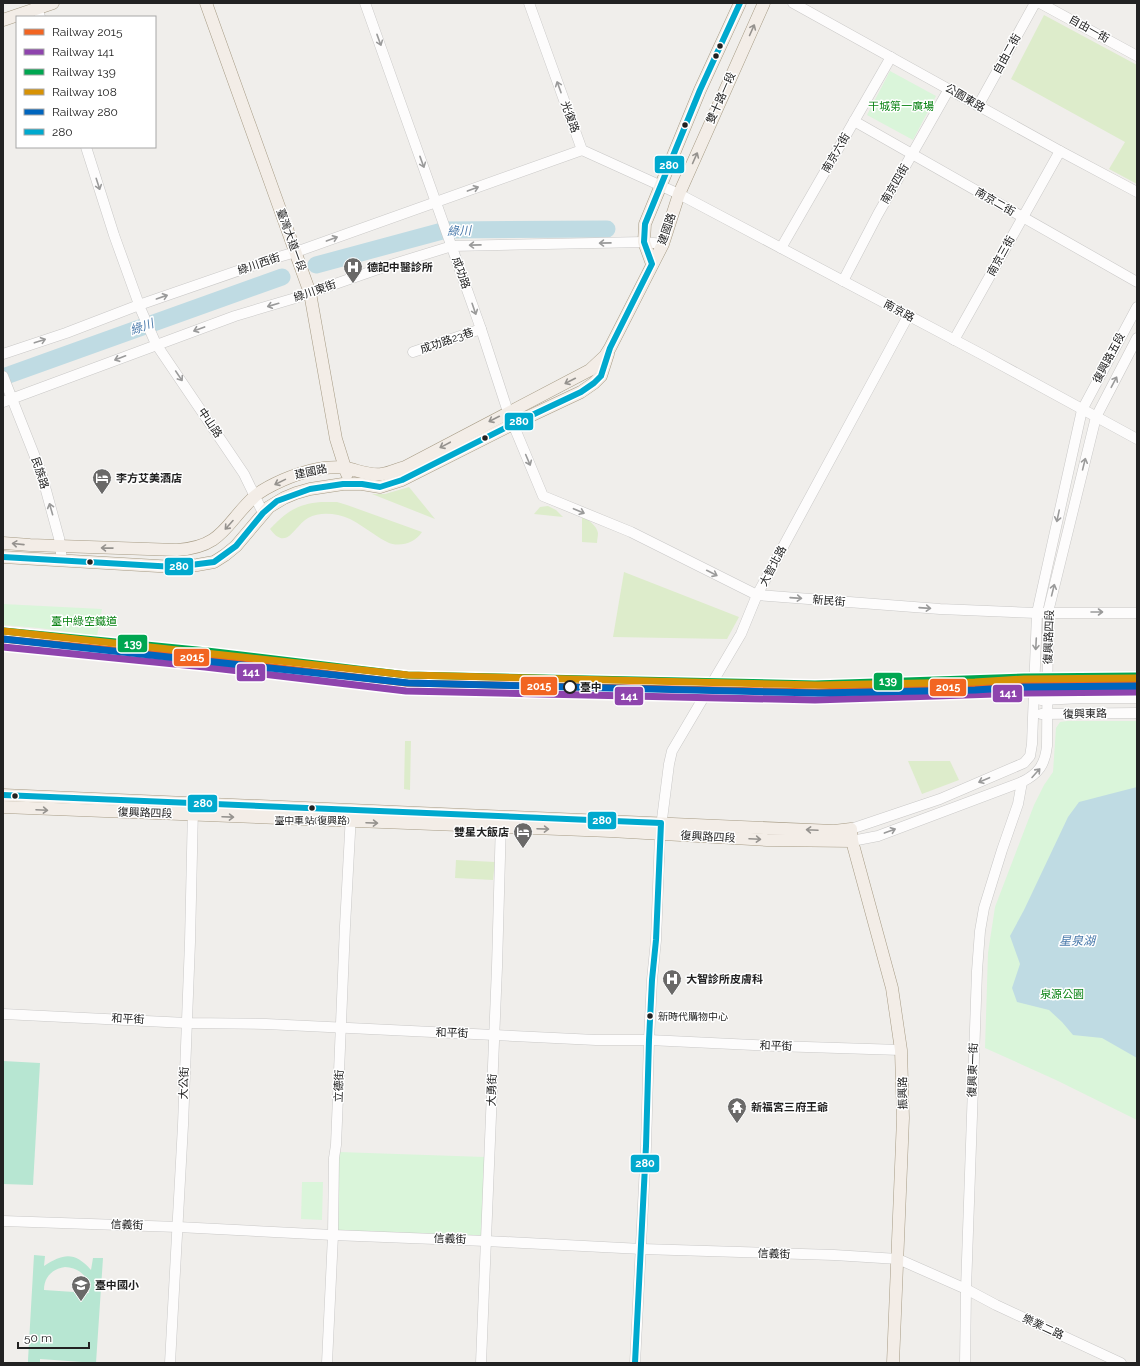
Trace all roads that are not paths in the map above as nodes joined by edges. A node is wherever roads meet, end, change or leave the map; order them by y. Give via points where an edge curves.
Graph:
1 (53, 3) edge
2 (206, 3) edge
3 (365, 3) edge
4 (529, 3) edge
5 (740, 3) edge
6 (764, 3) edge
7 (793, 3) edge
8 (1035, 3) edge
9 (1040, 3) edge
10 (38, 10) edge
11 (16, 16) edge
12 (17, 16) edge
13 (3, 20) edge
14 (1137, 56) edge
15 (891, 57) junction
16 (949, 89) junction
17 (978, 106) junction
18 (854, 121) junction
19 (86, 148) edge
20 (582, 150) junction
21 (1060, 151) junction
22 (913, 154) junction
23 (660, 186) junction
24 (1137, 192) edge
25 (679, 194) junction
26 (436, 202) junction
27 (1022, 217) junction
28 (644, 242) junction
29 (663, 244) junction
30 (452, 246) junction
31 (781, 248) junction
32 (297, 255) junction
33 (652, 264) junction
34 (843, 281) junction
35 (1137, 282) edge
36 (309, 290) junction
37 (1137, 307) edge
38 (140, 308) junction
39 (908, 316) junction
40 (481, 329) junction
41 (1137, 338) edge
42 (954, 340) junction
43 (156, 344) junction
44 (610, 348) junction
45 (413, 352) dead end
46 (3, 354) edge
47 (590, 370) junction
48 (3, 376) edge
49 (601, 376) junction
50 (8, 400) edge
51 (1082, 410) junction
52 (508, 412) junction
53 (1096, 417) junction
54 (513, 424) junction
55 (1137, 439) edge
56 (345, 468) junction
57 (352, 484) junction
58 (255, 496) junction
59 (544, 496) joint
60 (263, 513) junction
61 (3, 543) edge
62 (61, 546) junction
63 (3, 557) edge
64 (62, 560) junction
65 (757, 595) junction
66 (1048, 612) junction
67 (1137, 612) edge
68 (1037, 613) junction
69 (1137, 698) edge
70 (1047, 700) junction
71 (1034, 701) junction
72 (1137, 713) edge
73 (1033, 714) junction
74 (1046, 714) junction
75 (1022, 782) junction
76 (3, 795) edge
77 (194, 802) junction
78 (3, 807) edge
79 (193, 815) junction
80 (351, 816) junction
81 (501, 822) junction
82 (660, 829) junction
83 (852, 835) junction
84 (3, 1014) edge
85 (187, 1023) junction
86 (341, 1027) junction
87 (494, 1035) junction
88 (649, 1040) junction
89 (901, 1050) junction
90 (3, 1221) edge
91 (178, 1227) junction
92 (333, 1235) junction
93 (486, 1241) junction
94 (642, 1249) junction
95 (898, 1259) junction
96 (966, 1289) junction
97 (170, 1363) edge
98 (327, 1363) edge
99 (481, 1363) edge
100 (635, 1363) edge
101 (893, 1363) edge
102 (965, 1363) edge
103 (1121, 1363) edge

1 - 10 main road
2 - 32 main road, 臺灣大道一段
3 -> 26 street, 成功路
20 -> 4 street, 光復路
5 - 23 main road, 雙十路一段
25 -> 6 main road, 雙十路一段
7 - 15 street, 公園東路
8 - 17 street, 自由二街
9 - 14 street, 自由一街
10 - 12 main road
11 - 13 main road
15 - 16 street, 公園東路
15 - 18 street, 南京六街
16 - 17 street, 公園東路
16 - 22 street, 南京四街
17 - 21 street, 公園東路
18 - 22 street, 南京二街
18 - 31 street, 南京六街
19 -> 38 street
20 - 23 street
26 -> 20 street, 綠川西街
21 - 24 street, 公園東路
21 - 27 street, 南京三街
22 - 27 street, 南京二街
22 - 34 street, 南京四街
23 - 25 street, 南京路
23 - 28 main road, 建國路 via 645,224
25 - 29 main road, 建國路
25 - 31 street, 南京路
26 - 30 street, 成功路
32 -> 26 street, 綠川西街
27 - 35 street, 南京二街
27 - 42 street, 南京三街
28 - 29 street, 綠川東街
28 -> 30 street, 綠川東街
28 - 33 main road, 建國路
29 - 33 main road, 建國路
30 - 36 street, 綠川東街
30 -> 40 street, 成功路
31 - 34 street, 南京路
32 - 36 main road, 臺灣大道一段
38 -> 32 street, 綠川西街 via 275,258
33 - 44 main road, 建國路
34 - 39 street, 南京路
36 -> 43 street, 綠川東街
36 - 56 main road, 臺灣大道一段 via 336,439
37 - 51 street, 復興路五段
38 - 43 street, 中山路
46 -> 38 street, 綠川西街
39 - 42 street, 南京路
39 - 65 street, 大智北路
40 - 45 street, 成功路23巷
40 - 52 street, 成功路
53 -> 41 street, 復興路五段
42 - 51 street, 南京路
43 -> 50 street, 綠川東街
43 -> 58 street, 中山路 via 244,474
44 - 47 main road, 建國路
44 - 49 main road, 建國路
47 - 49 street
47 -> 52 main road, 建國路
48 - 50 street, 民族路 via 8,388
49 - 54 main road, 建國路 via 581,392
62 -> 50 street, 民族路 via 41,472
51 - 53 street, 南京路
51 -> 68 street, 復興路四段
52 - 54 street, 成功路
52 -> 56 main road, 建國路 via 390,472 376,474
53 - 55 street, 南京路
66 -> 53 street, 復興路四段
54 - 57 main road, 建國路 via 402,480 380,486
54 -> 59 street, 成功路
56 - 57 main road, 臺灣大道一段
56 -> 58 main road, 建國路 via 312,470 299,474 278,482
57 - 60 main road, 建國路 via 296,493 277,502
58 - 60 street, 中山路
58 -> 62 main road, 建國路 via 218,537 198,547 177,550
59 -> 65 street, 新民街 via 631,532
60 - 64 main road, 建國路 via 236,546 214,562 175,566
62 -> 61 main road, 建國路
62 - 64 street, 民族路
63 - 64 main road, 建國路
65 -> 68 street, 新民街
65 - 82 street, 大智北路 via 741,634 672,751
66 -> 67 street, 新民街
66 - 68 street, 新民街
66 - 70 street, 復興路四段
68 -> 71 street, 復興路四段
69 - 70 street, 復興東路
70 - 71 street, 復興東路
70 - 74 street, 復興路四段
71 - 73 street, 復興路四段
72 - 74 street, 復興東路
73 - 74 street, 復興東路
73 -> 83 street, 復興路四段 via 1030,756 1024,763
75 -> 74 street, 復興路四段 via 1035,775 1044,760 1047,746
83 -> 75 street, 復興路四段 via 878,836
75 - 96 street, 復興東一街 via 1018,804 986,902 980,931 976,971
76 - 77 main road, 復興路四段
77 - 79 street, 大公街
77 - 80 main road, 復興路四段
78 -> 79 main road, 復興路四段
79 -> 80 main road, 復興路四段
79 - 85 street, 大公街
80 - 81 main road, 復興路四段
80 - 86 street, 立德街
81 - 82 main road, 復興路四段
81 - 87 street, 大勇街
82 - 83 main road, 復興路四段 via 834,831
82 - 88 street, 大智北路
83 - 89 main road, 振興路 via 892,988
84 - 85 street, 和平街
85 - 86 street, 和平街
85 - 91 street, 大公街
86 - 87 street, 和平街
86 - 92 street, 立德街
87 - 88 street, 和平街
87 - 93 street, 大勇街
88 - 89 street, 和平街
88 - 94 street, 大智北路
89 - 95 main road, 振興路 via 903,1112
90 - 91 street, 信義街
91 - 92 street, 信義街
91 - 97 street, 大公街
92 - 93 street, 信義街
92 - 98 street, 立德街
93 - 94 street, 信義街
93 - 99 street, 大勇街
94 - 95 street, 信義街
94 - 100 street, 大智北路
95 - 96 street, 樂業二路
95 - 101 main road, 振興路
96 - 102 street, 復興東一街
96 - 103 street, 樂業二路

